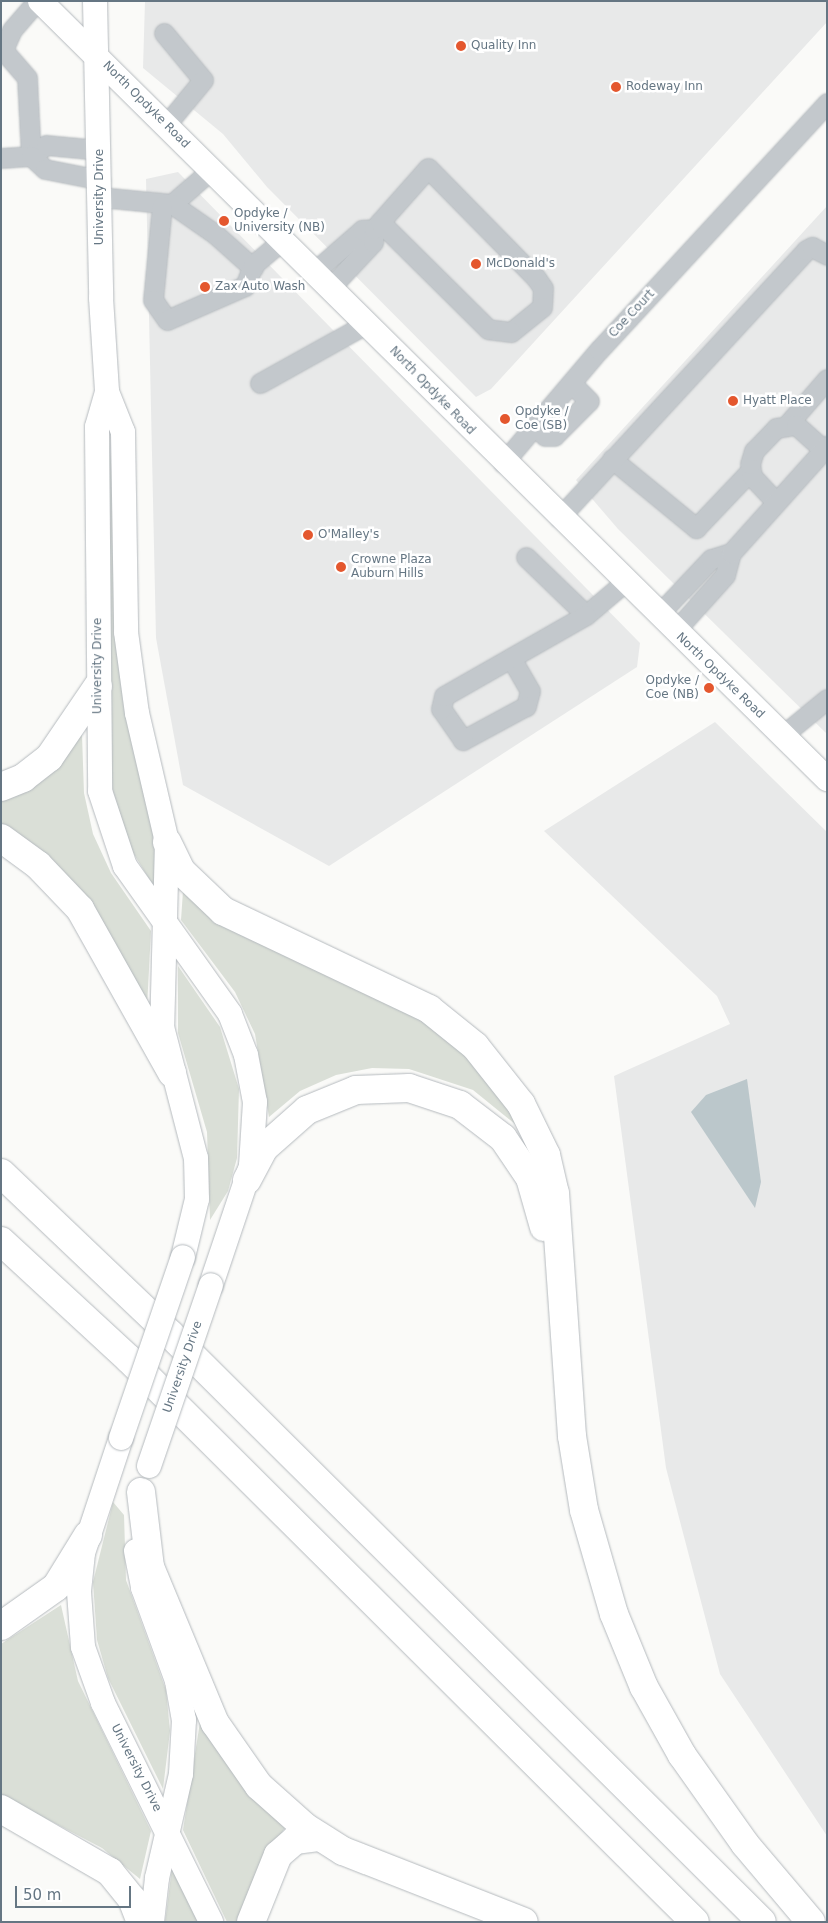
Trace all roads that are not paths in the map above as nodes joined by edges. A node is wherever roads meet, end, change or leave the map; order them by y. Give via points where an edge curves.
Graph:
1 (38, 1) edge
2 (96, 1) edge
3 (164, 33) dead end
4 (2, 50) edge
5 (98, 57) junction
6 (827, 103) edge
7 (166, 125) junction
8 (100, 150) junction
9 (31, 156) junction
10 (1, 158) edge
11 (211, 170) junction
12 (100, 188) junction
13 (167, 205) junction
14 (377, 225) junction
15 (282, 240) junction
16 (827, 255) edge
17 (253, 268) junction
18 (323, 279) junction
19 (366, 324) junction
20 (827, 379) edge
21 (260, 383) dead end
22 (571, 383) junction
23 (108, 392) junction
24 (788, 425) junction
25 (534, 426) junction
26 (825, 448) edge
27 (612, 459) junction
28 (503, 463) junction
29 (750, 471) junction
30 (776, 502) junction
31 (559, 518) junction
32 (731, 553) junction
33 (526, 558) dead end
34 (625, 582) junction
35 (586, 615) junction
36 (658, 615) junction
37 (675, 631) junction
38 (511, 658) junction
39 (98, 686) junction
40 (827, 699) edge
41 (782, 735) junction
42 (827, 779) edge
43 (1, 787) edge
44 (1, 838) edge
45 (167, 842) junction
46 (165, 923) junction
47 (172, 1072) junction
48 (1, 1173) edge
49 (247, 1180) junction
50 (1, 1241) edge
51 (561, 1322) junction
52 (141, 1492) junction
53 (88, 1535) junction
54 (1, 1626) edge
55 (1, 1809) edge
56 (168, 1832) junction
57 (320, 1837) junction
58 (141, 1922) edge
59 (152, 1922) edge
60 (211, 1922) edge
61 (251, 1922) edge
62 (524, 1922) edge
63 (695, 1922) edge
64 (762, 1922) edge
65 (811, 1922) edge

1 - 4 street via 12,30
1 - 5 main road, North Opdyke Road
2 - 5 main road, University Drive
3 - 7 street via 204,80
4 - 9 street via 27,78
5 - 7 main road, North Opdyke Road
5 - 8 main road, University Drive
6 - 22 street, Coe Court
7 - 11 main road, North Opdyke Road
8 - 9 street via 46,145
8 - 12 main road, University Drive
9 - 10 street
9 - 12 street via 45,169
11 - 13 street
11 - 15 main road, North Opdyke Road
12 - 13 street
12 - 23 main road, University Drive
13 - 17 street via 215,234
13 - 17 street via 153,300 162,317 175,318 240,289
14 - 14 street via 488,329 511,332 534,316 544,296 536,278 428,168
14 - 18 street via 362,230
15 - 17 street
15 - 18 main road, North Opdyke Road
16 - 27 street via 812,247 806,250
18 - 19 main road, North Opdyke Road
19 - 21 street
19 - 28 main road, North Opdyke Road
20 - 24 street
22 - 25 street, Coe Court
22 - 25 street via 590,401 554,436 545,436
23 - 39 main road, University Drive via 97,427
23 - 45 main road, University Drive via 123,432 131,674
24 - 26 street via 801,428
24 - 29 street via 776,428 754,451
25 - 28 street, Coe Court
26 - 30 street
27 - 29 street via 696,528
27 - 31 street
28 - 31 main road, North Opdyke Road
29 - 30 street
30 - 32 street
31 - 34 main road, North Opdyke Road
32 - 36 street via 711,559
32 - 37 street via 725,575
33 - 35 street
34 - 35 street
34 - 36 main road, North Opdyke Road
35 - 38 street
36 - 37 main road, North Opdyke Road
37 - 41 main road, North Opdyke Road
38 - 38 street via 439,702 463,740 526,706 530,691
39 - 43 highway via 49,758 23,778
39 - 46 main road, University Drive via 98,771 106,820 124,866
40 - 41 street
41 - 42 main road, North Opdyke Road
44 - 47 highway via 38,865 86,917 112,959 136,1015
45 - 46 main road, University Drive
45 - 51 highway via 181,872 222,912 412,999 461,1032 488,1060 531,1121 551,1174 560,1227
46 - 47 main road, University Drive via 161,1009
46 - 49 main road, University Drive via 219,995 246,1055 255,1102
47 - 53 main road, University Drive, bridge via 188,1119 197,1166 194,1216
48 - 64 highway via 170,1334
49 - 51 highway via 277,1134 322,1101 382,1087 444,1098 490,1126 513,1149 530,1178 541,1210
49 - 52 main road, University Drive, bridge
50 - 63 highway via 129,1360
51 - 65 highway via 584,1510 604,1586 628,1651 662,1721 704,1788
52 - 56 main road, University Drive via 138,1568 177,1681 184,1720 184,1756
52 - 57 highway via 150,1567 215,1723 259,1786
53 - 54 highway via 56,1587
53 - 56 main road, University Drive via 79,1600 88,1666
55 - 58 highway via 110,1872 132,1899
56 - 59 main road, University Drive
56 - 60 main road, University Drive
57 - 61 highway via 295,1840 278,1855
57 - 62 highway via 379,1866

